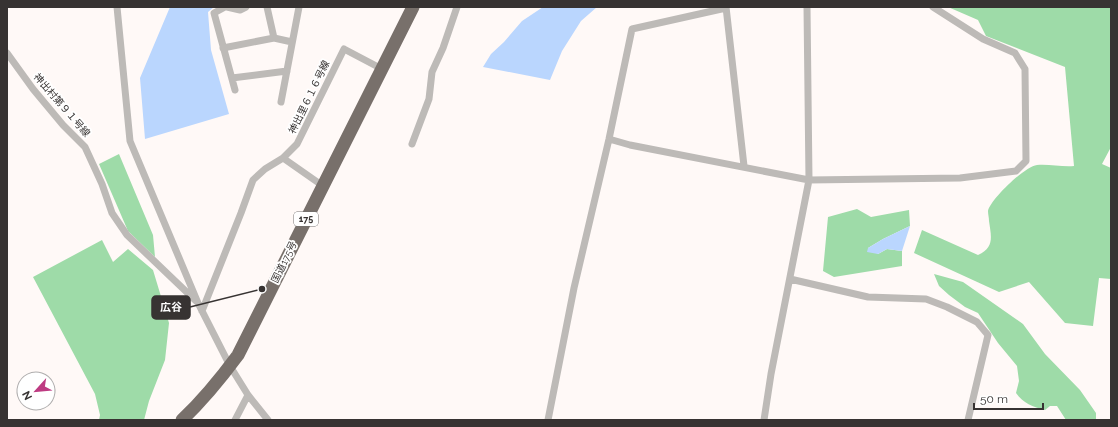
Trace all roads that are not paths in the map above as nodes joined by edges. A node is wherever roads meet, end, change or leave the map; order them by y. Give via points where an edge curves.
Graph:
1 (117, 7) edge
2 (226, 7) edge
3 (246, 7) edge
4 (267, 7) edge
5 (299, 7) edge
6 (413, 7) edge
7 (457, 7) edge
8 (726, 7) edge
9 (807, 7) edge
10 (933, 7) edge
11 (274, 38) junction
12 (292, 42) junction
13 (224, 48) junction
14 (7, 53) edge
15 (382, 69) junction
16 (287, 71) junction
17 (232, 78) junction
18 (235, 90) dead end
19 (281, 102) dead end
20 (609, 139) junction
21 (412, 144) dead end
22 (283, 158) junction
23 (744, 166) junction
24 (809, 180) junction
25 (323, 186) junction
26 (790, 279) junction
27 (198, 303) junction
28 (202, 311) junction
29 (230, 366) junction
30 (248, 395) junction
31 (182, 420) edge
32 (235, 420) edge
33 (268, 420) edge
34 (548, 420) edge
35 (764, 420) edge
36 (968, 420) edge

1 - 27 street via 130,141
2 - 3 street via 240,10
2 - 13 street via 214,13
4 - 11 street
5 - 12 street
6 - 15 highway, 国道175号 / 175
7 - 21 street via 432,72 429,99
8 - 20 street via 632,29
8 - 23 street
9 - 24 street
10 - 24 street via 983,38 1015,53 1024,69 1026,162 1016,171 960,178
11 - 12 street
11 - 13 street
12 - 16 street
13 - 17 street
14 - 27 street, 神出村第９１号線 via 33,89 85,147 112,213 126,235
15 - 22 street, 神出里６１６号線 via 344,49 297,144
15 - 25 highway, 国道175号 / 175
16 - 17 street
16 - 19 street
17 - 18 street
20 - 23 street
20 - 34 street via 574,288
22 - 25 street
22 - 28 street, 神出里６１６号線 via 253,180
23 - 24 street
24 - 26 street
25 - 29 highway, 国道175号 / 175 via 252,329
26 - 35 street
26 - 36 street via 868,297 926,299 977,322 988,335
27 - 28 street
28 - 29 street
29 - 30 street
29 - 31 highway, 国道175号 / 175 via 201,402
30 - 32 street
30 - 33 street

